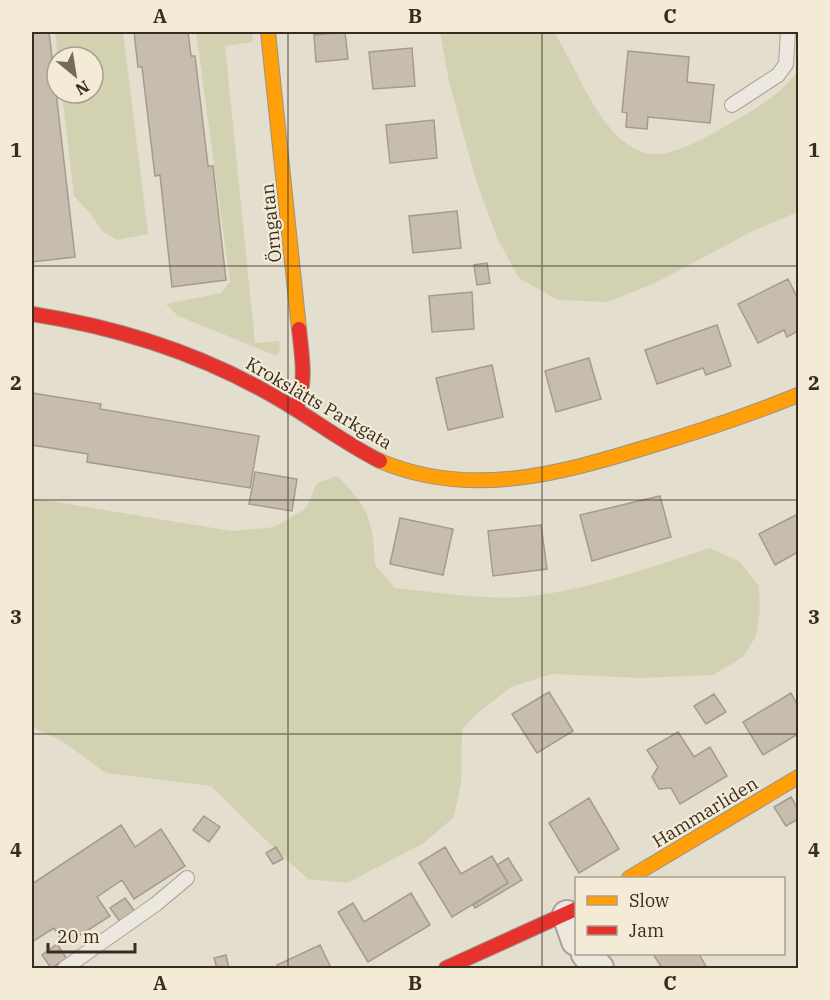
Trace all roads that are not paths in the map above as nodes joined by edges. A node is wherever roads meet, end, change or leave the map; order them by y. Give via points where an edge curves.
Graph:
1 (268, 32) edge
2 (788, 32) edge
3 (732, 105) dead end
4 (32, 314) edge
5 (798, 395) edge
6 (296, 409) junction
7 (798, 777) edge
8 (632, 877) edge
9 (187, 878) dead end
10 (573, 922) edge
11 (587, 955) edge
12 (65, 969) edge
13 (446, 969) edge
14 (599, 969) edge

1 - 6 street, Örngatan via 303,365 302,394
2 - 3 lane via 786,64 778,75
4 - 6 street, Krokslätts Parkgata via 78,322 174,350
5 - 6 street, Krokslätts Parkgata via 730,421 603,460 540,475 478,482 443,478 380,461
7 - 8 street, Hammarliden
9 - 12 lane
10 - 13 street
11 - 14 street

